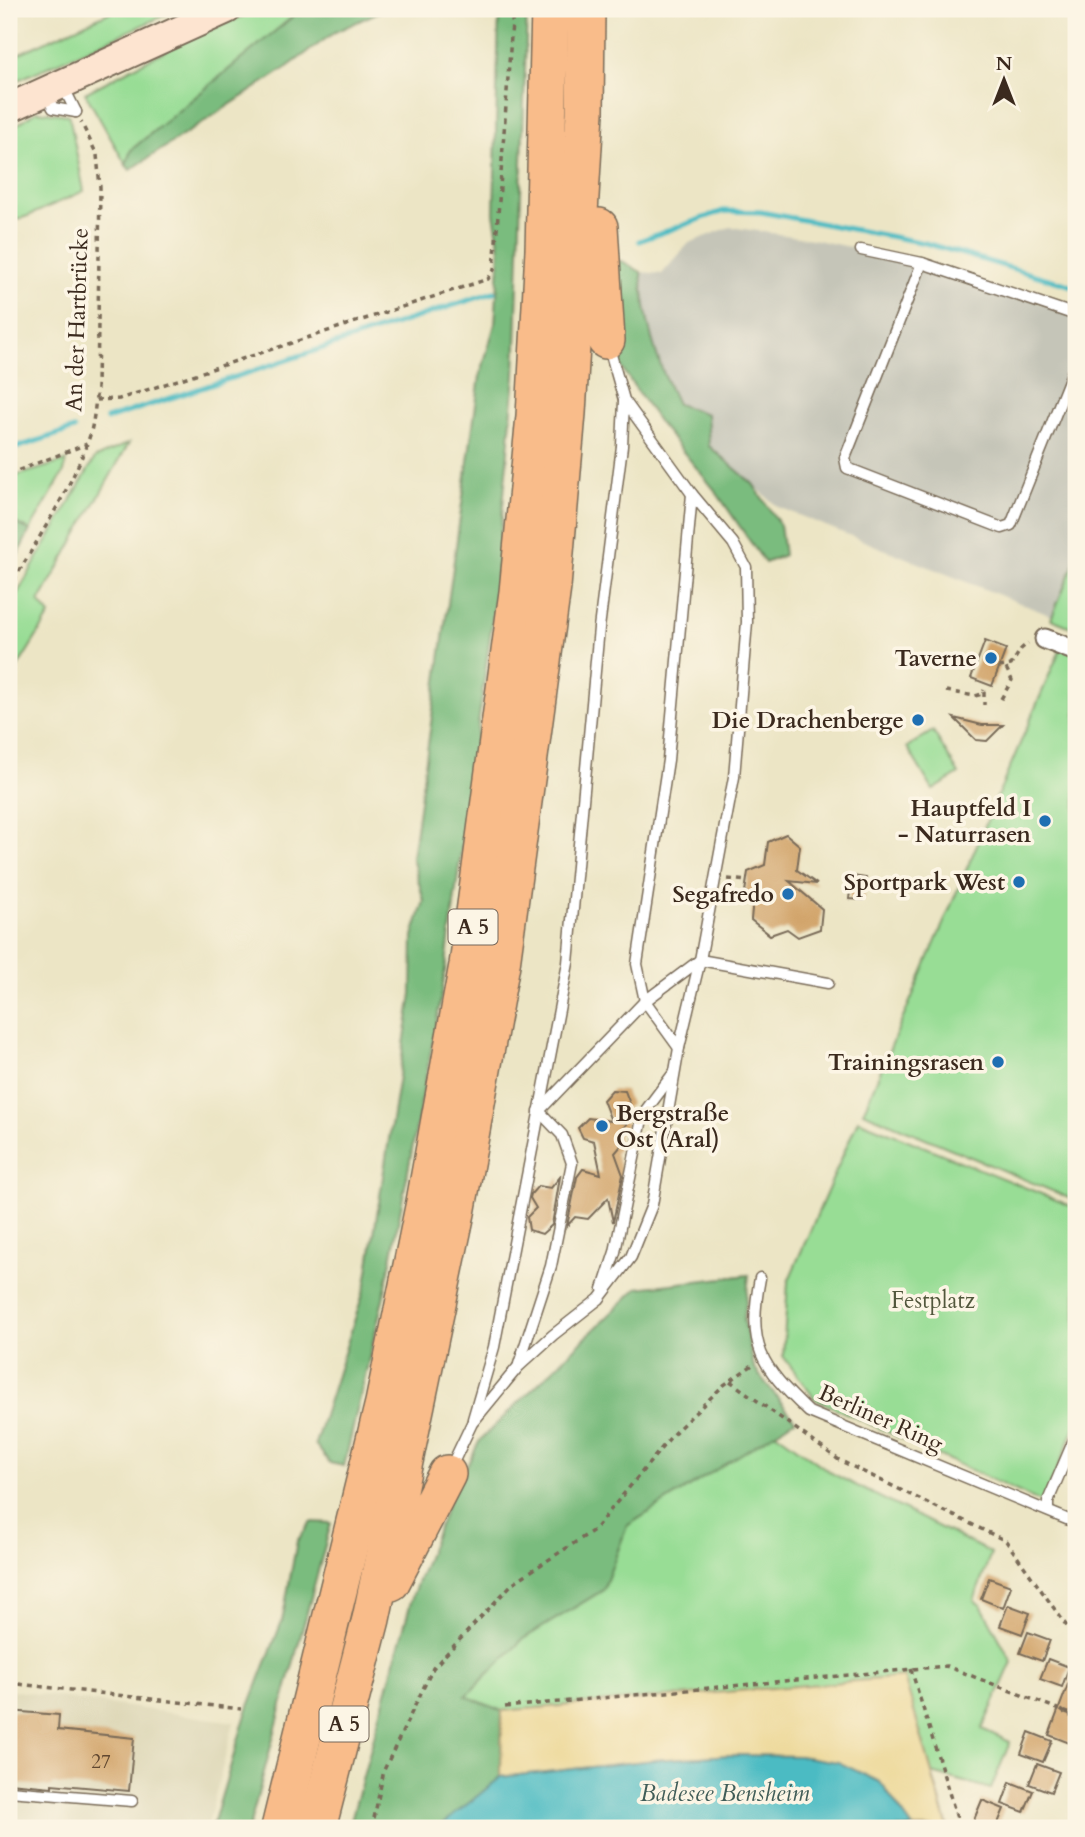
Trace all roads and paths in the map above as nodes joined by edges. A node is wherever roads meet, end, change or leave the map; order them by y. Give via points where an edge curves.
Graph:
1 (227, 9) edge
2 (513, 9) edge
3 (550, 9) edge
4 (586, 9) edge
5 (53, 87) junction
6 (9, 108) edge
7 (76, 112) junction
8 (585, 113) junction
9 (861, 250) dead end
10 (922, 263) junction
11 (1076, 315) edge
12 (606, 340) joint
13 (1076, 363) edge
14 (96, 400) junction
15 (624, 400) junction
16 (87, 444) junction
17 (9, 474) edge
18 (692, 494) junction
19 (9, 589) edge
20 (1038, 640) joint
21 (1076, 651) edge
22 (999, 667) dead end
23 (1005, 667) junction
24 (946, 691) dead end
25 (1001, 699) dead end
26 (985, 705) dead end
27 (716, 877) junction
28 (747, 881) dead end
29 (700, 960) junction
30 (828, 983) dead end
31 (645, 1001) junction
32 (679, 1048) junction
33 (675, 1072) junction
34 (539, 1111) junction
35 (760, 1278) dead end
36 (599, 1299) junction
37 (762, 1358) junction
38 (518, 1367) junction
39 (730, 1381) junction
40 (472, 1423) junction
41 (1076, 1435) edge
42 (447, 1474) joint
43 (1048, 1510) junction
44 (1076, 1523) edge
45 (371, 1619) junction
46 (1076, 1639) edge
47 (911, 1669) junction
48 (9, 1683) edge
49 (505, 1707) dead end
50 (241, 1709) dead end
51 (1075, 1715) edge
52 (9, 1791) edge
53 (132, 1801) dead end
54 (1076, 1811) edge
55 (280, 1828) edge
56 (317, 1828) edge
57 (372, 1828) edge
58 (960, 1828) edge
59 (1070, 1828) edge

1 - 5 street
2 - 14 path via 494,270 488,279 119,399
3 - 55 highway, A 5 via 535,416 518,592 468,965 384,1403
4 - 8 highway, A 5
5 - 6 street
5 - 7 lane
5 - 7 lane via 53,108
7 - 14 path, An der Hartbrücke via 97,155 100,187
8 - 12 highway via 598,146
8 - 45 highway, A 5 via 552,587 501,964 457,1208
9 - 10 lane
10 - 11 lane
10 - 13 lane via 845,458 847,468 1002,528 1011,525
12 - 15 lane
14 - 16 path, An der Hartbrücke
15 - 18 lane
15 - 34 lane via 568,963
16 - 17 path
16 - 19 path, An der Hartbrücke
18 - 27 lane via 733,542 746,567 747,622 734,777
18 - 31 lane via 667,760 637,964
20 - 21 street
20 - 23 path via 1021,649
22 - 23 path
23 - 25 path via 1012,680
24 - 26 path via 975,696 984,690
27 - 28 path
27 - 29 lane
29 - 30 lane
29 - 31 lane
29 - 32 lane
31 - 32 lane
31 - 34 lane
32 - 33 lane
33 - 36 lane via 643,1114 615,1251
33 - 36 lane via 652,1205 631,1257
34 - 38 lane via 562,1135 572,1163 551,1266
34 - 40 lane via 494,1347
35 - 37 lane, Berliner Ring via 754,1324
36 - 38 lane
37 - 39 path
37 - 43 lane, Berliner Ring via 809,1412
38 - 40 lane
39 - 46 path via 839,1460 1006,1541
39 - 57 path via 674,1433 594,1530 513,1583 433,1668 384,1770
40 - 42 lane
41 - 43 lane
42 - 45 highway
43 - 44 lane, Berliner Ring
45 - 56 highway, A 5
47 - 49 path
47 - 51 path via 946,1666
47 - 58 path
48 - 50 path
52 - 53 lane
54 - 59 path

